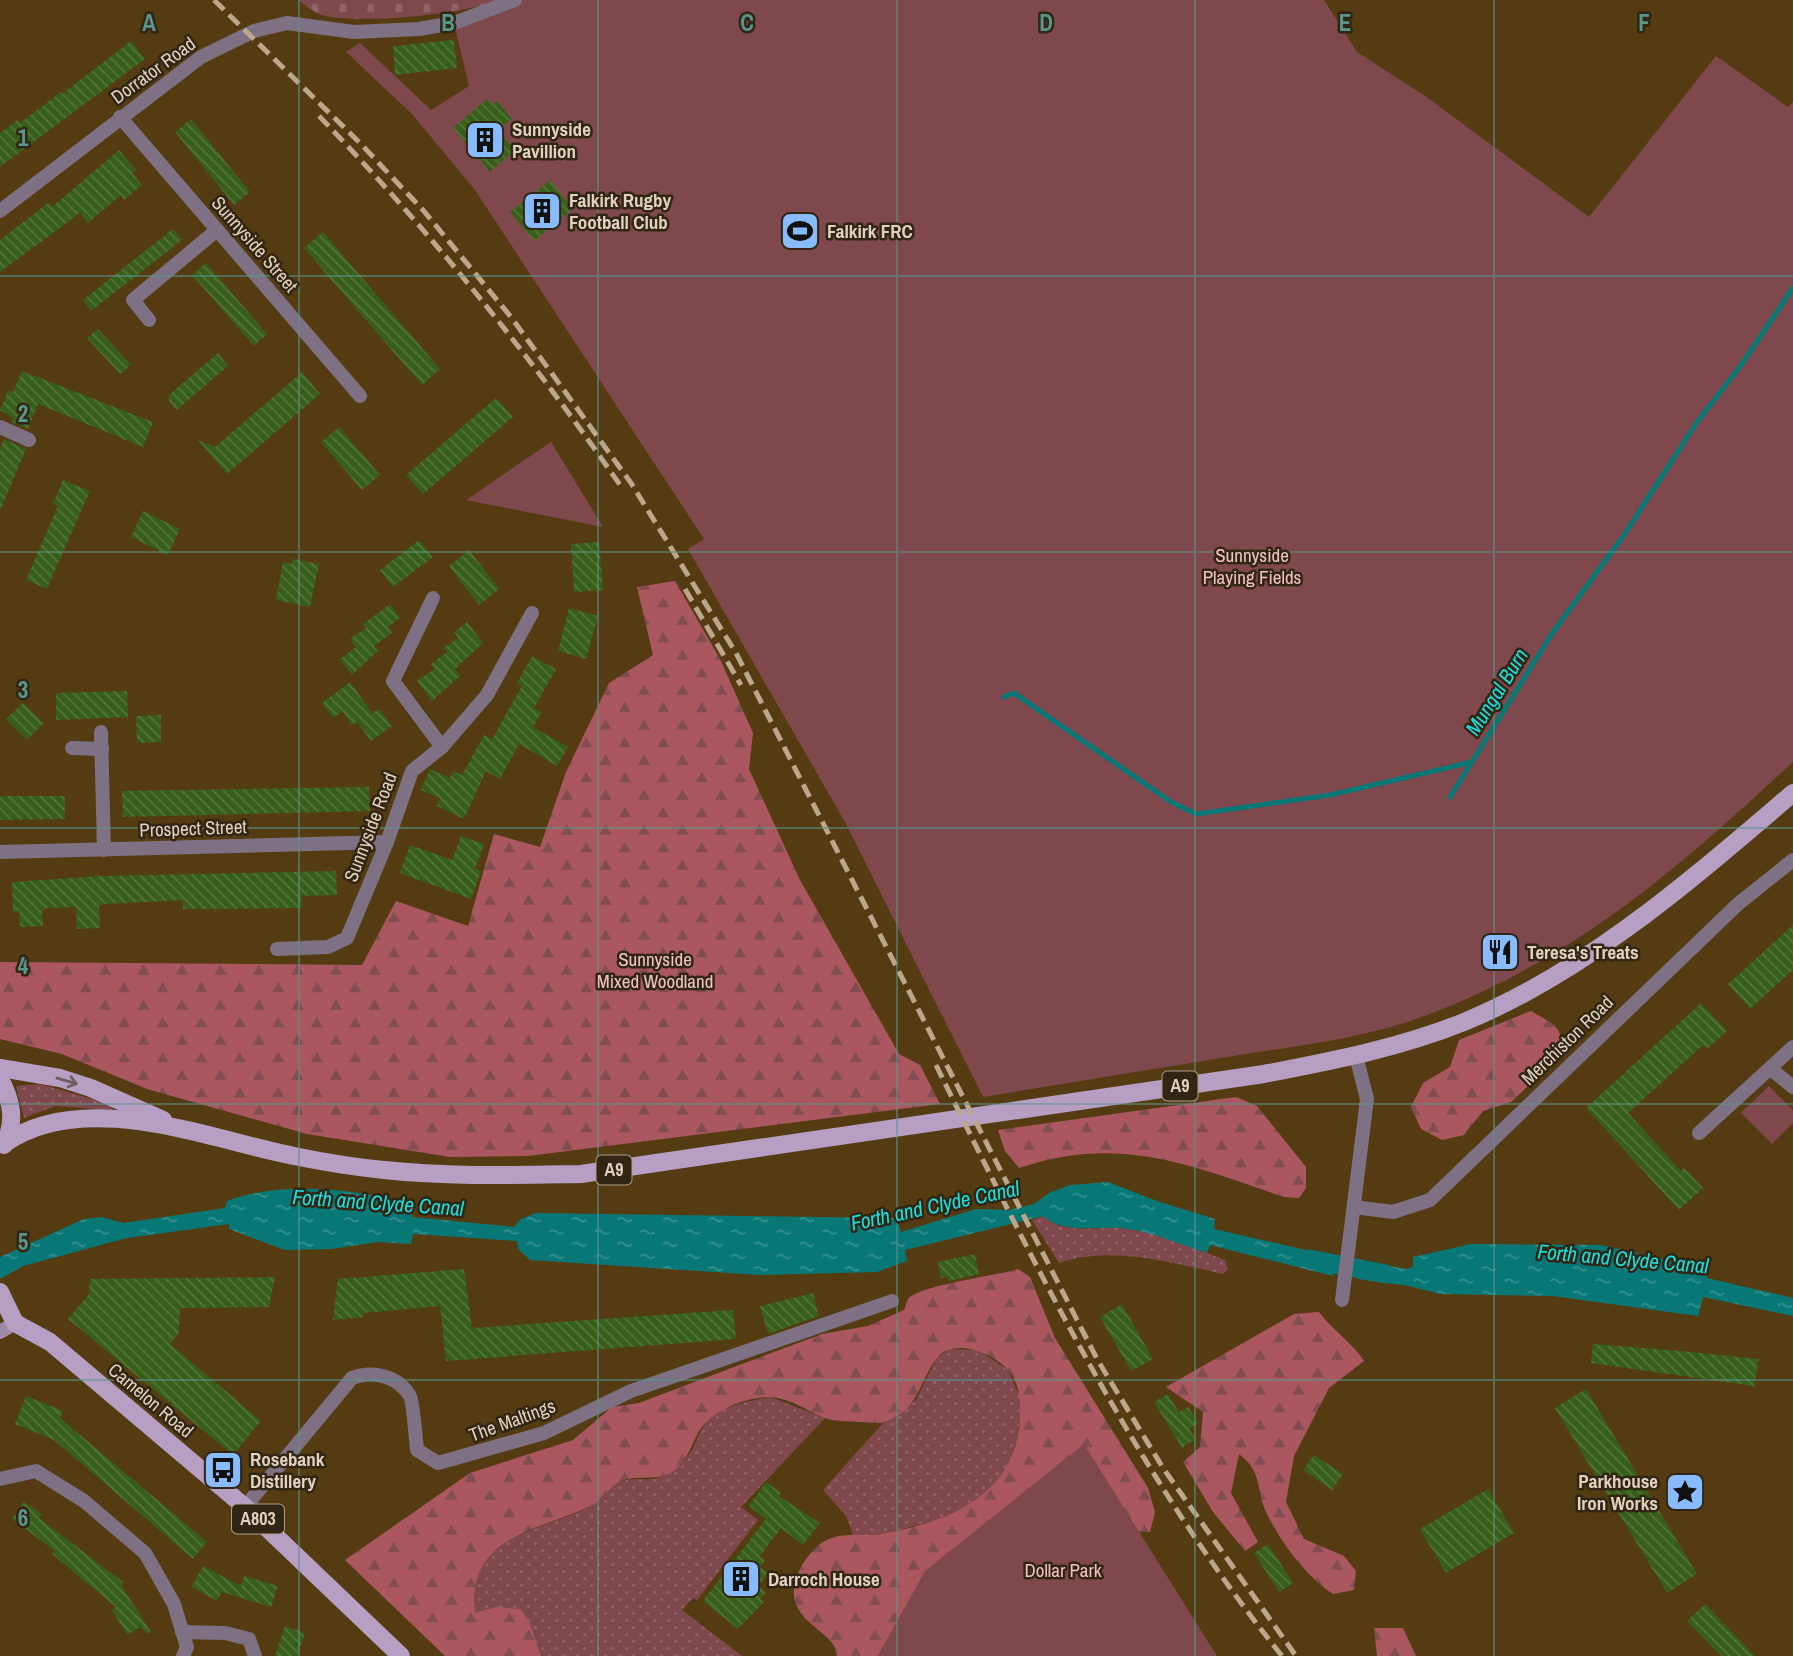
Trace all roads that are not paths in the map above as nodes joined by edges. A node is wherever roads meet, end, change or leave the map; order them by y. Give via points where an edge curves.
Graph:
1 (515, 0) edge
2 (120, 117) junction
3 (0, 211) edge
4 (217, 230) junction
5 (149, 320) dead end
6 (360, 396) dead end
7 (0, 427) edge
8 (29, 440) dead end
9 (433, 598) dead end
10 (532, 613) dead end
11 (101, 732) dead end
12 (442, 747) junction
13 (72, 748) dead end
14 (102, 749) junction
15 (1793, 793) edge
16 (387, 842) junction
17 (104, 850) junction
18 (0, 852) edge
19 (1793, 860) edge
20 (277, 949) dead end
21 (1793, 1047) edge
22 (1356, 1056) junction
23 (0, 1069) edge
24 (1770, 1069) junction
25 (0, 1079) edge
26 (1793, 1087) edge
27 (176, 1125) junction
28 (1699, 1133) dead end
29 (3, 1147) edge
30 (1354, 1207) junction
31 (0, 1292) edge
32 (1342, 1300) dead end
33 (892, 1301) dead end
34 (8, 1328) edge
35 (0, 1479) edge
36 (244, 1507) junction
37 (182, 1632) junction
38 (183, 1656) edge
39 (255, 1656) edge
40 (401, 1656) edge

1 - 2 street, Dorrator Road via 454,23 419,29 354,32 270,25 201,57
2 - 3 street, Dorrator Road
2 - 4 street, Sunnyside Street
4 - 5 street via 133,300
4 - 6 street, Sunnyside Street
7 - 8 street
9 - 12 street via 393,681
10 - 12 street, Sunnyside Road via 487,695
11 - 14 street
12 - 16 street, Sunnyside Road via 412,771
13 - 14 street
14 - 17 street
15 - 22 main road, A9 via 1625,929 1547,980 1464,1022
16 - 17 street, Prospect Street
16 - 20 street, Sunnyside Road via 346,937 328,947
17 - 18 street, Prospect Street
19 - 30 street, Merchiston Road via 1738,904 1430,1200 1393,1212
21 - 24 street
22 - 27 main road, A9 via 1264,1074 581,1174 472,1176 383,1170 293,1156
22 - 30 street via 1367,1099
23 -> 27 main road, A9 via 60,1078
24 - 26 street
24 - 28 street
25 - 29 main road via 13,1116
27 - 29 main road, A9 via 72,1118 21,1132
30 - 32 street
31 - 34 main road, Camelon Road / A803
33 - 36 street, The Maltings via 631,1391 544,1433 438,1463 417,1450 411,1398 392,1378 364,1373 352,1378
34 - 36 main road, Camelon Road / A803 via 50,1342
35 - 37 street via 36,1471 94,1510 145,1553 174,1604
36 - 40 main road, Camelon Road / A803
37 - 38 street via 187,1647
37 - 39 street via 249,1639

